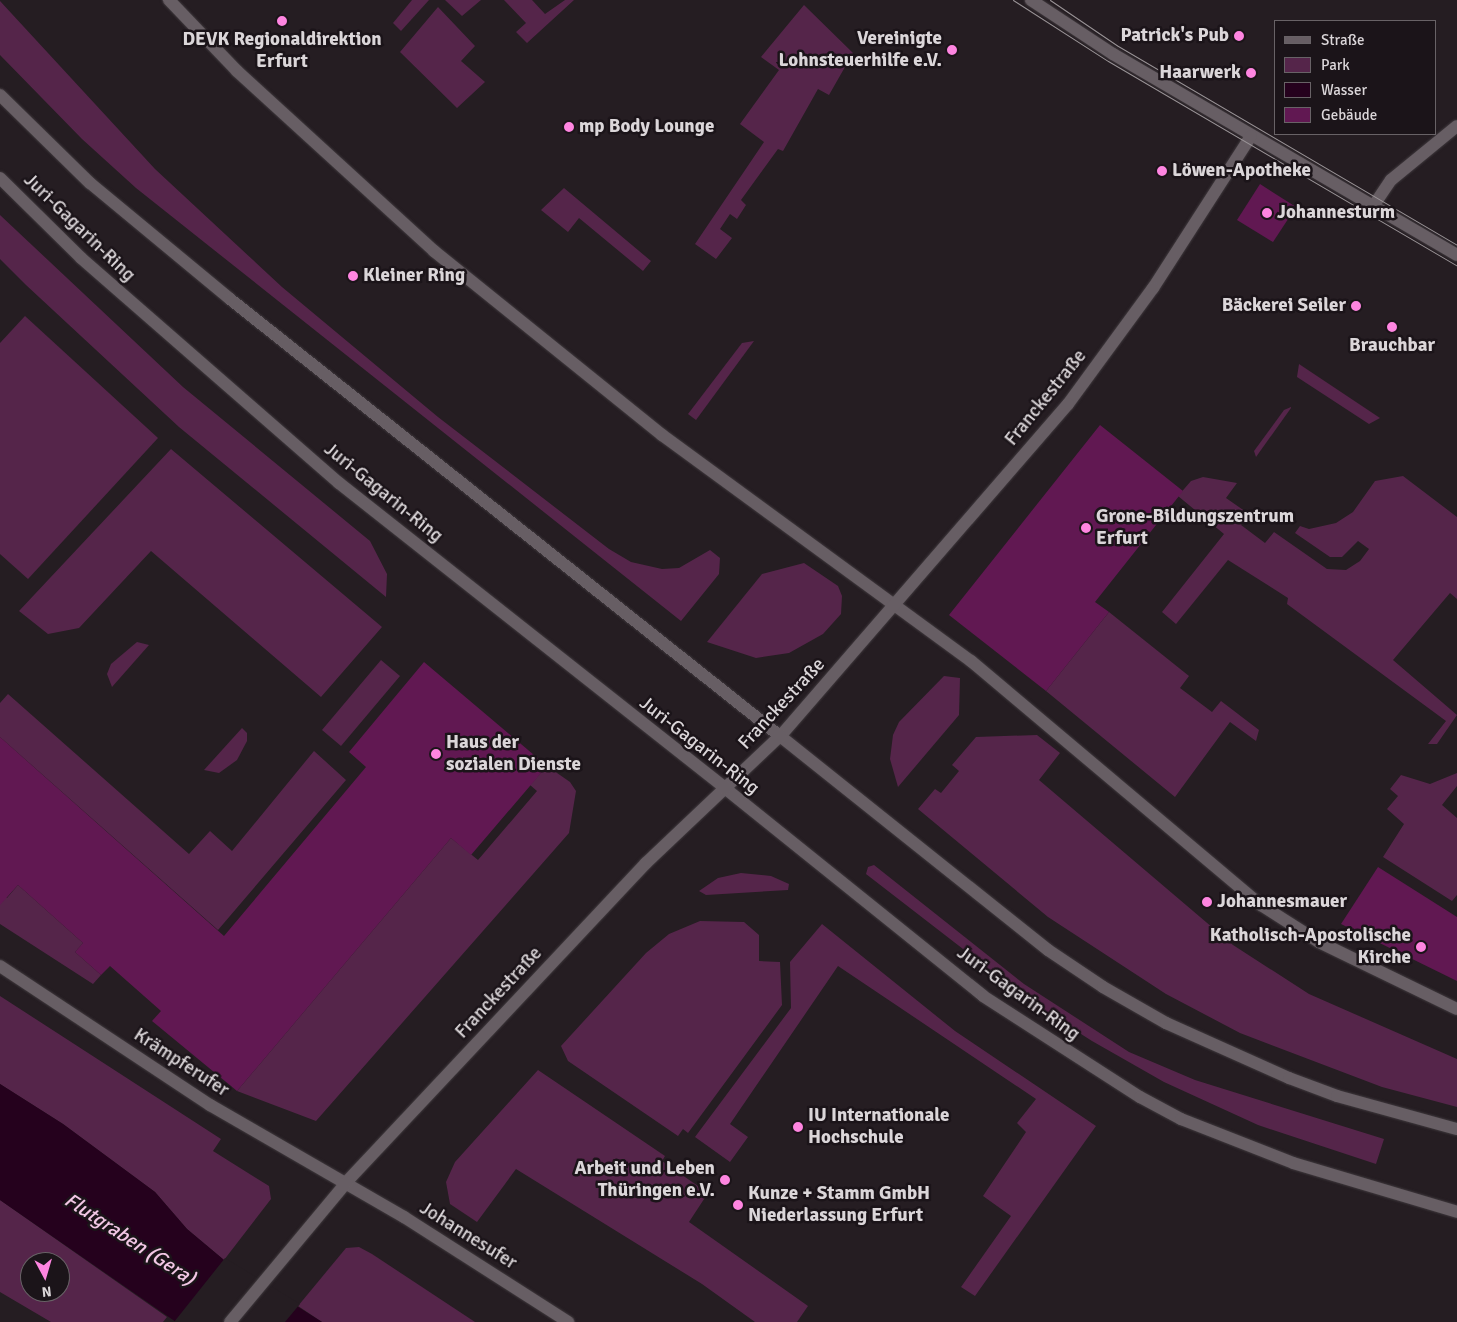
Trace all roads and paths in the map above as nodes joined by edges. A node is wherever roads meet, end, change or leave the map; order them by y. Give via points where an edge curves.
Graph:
1 (170, 0) edge
2 (1031, 0) edge
3 (0, 94) edge
4 (1457, 126) edge
5 (1251, 136) junction
6 (0, 178) edge
7 (1374, 205) junction
8 (1457, 255) edge
9 (896, 606) junction
10 (780, 736) junction
11 (726, 790) junction
12 (0, 966) edge
13 (1457, 1010) edge
14 (1457, 1129) edge
15 (346, 1183) junction
16 (1457, 1212) edge
17 (230, 1322) edge
18 (568, 1322) edge

1 - 9 street via 237,71 434,251 662,435
2 - 5 street
3 - 10 street via 90,183 230,299
4 - 7 street via 1390,180
5 - 7 street
5 - 9 street, Franckestraße via 1154,288 1068,404
6 - 11 street, Juri-Gagarin-Ring via 81,258 331,477
7 - 8 street
9 - 10 street, Franckestraße
9 - 13 street via 945,640 1068,739 1261,905 1319,942
10 - 11 street, Franckestraße
10 - 14 street via 1041,944 1103,987 1166,1023 1289,1078 1410,1118
11 - 15 street, Franckestraße via 646,863
11 - 16 street, Juri-Gagarin-Ring via 983,996 1140,1097 1181,1119 1293,1163
12 - 15 street, Krämpferufer via 210,1105
15 - 17 street, Franckestraße via 310,1221
15 - 18 street, Johannesufer

